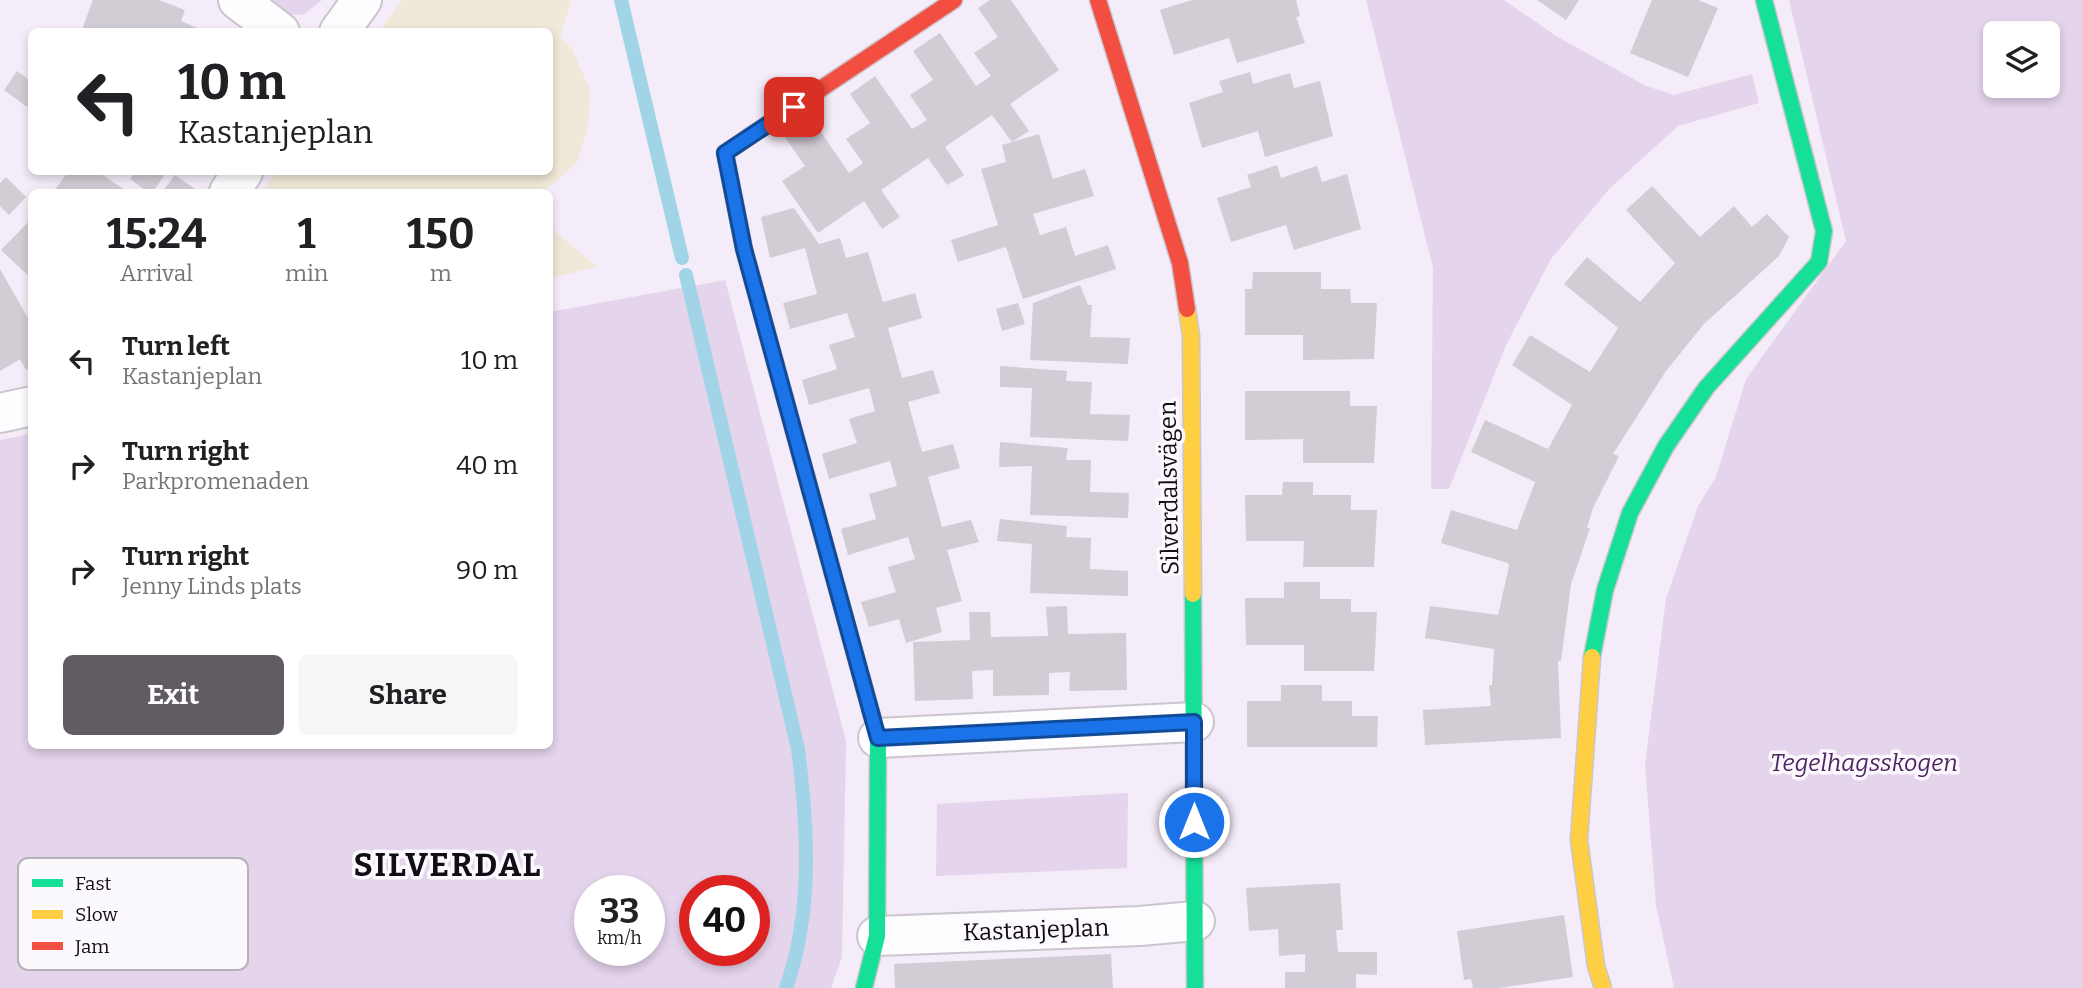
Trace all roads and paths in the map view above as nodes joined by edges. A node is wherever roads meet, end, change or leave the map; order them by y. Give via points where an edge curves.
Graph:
1 (238, 0) edge
2 (362, 0) edge
3 (954, 0) edge
4 (1098, 0) edge
5 (1764, 0) edge
6 (275, 28) edge
7 (342, 28) edge
8 (28, 407) edge
9 (0, 413) edge
10 (1194, 722) junction
11 (878, 738) junction
12 (1195, 921) junction
13 (877, 936) junction
14 (864, 988) edge
15 (1195, 988) edge
16 (1603, 988) edge

1 - 6 street
2 - 7 street
3 - 11 street via 725,153 744,249
4 - 10 street, Silverdalsvägen via 1180,263 1191,336
5 - 16 street via 1824,231 1819,262 1706,388 1666,446 1630,513 1605,590 1590,673 1579,840 1596,967
8 - 9 street
10 - 11 street
10 - 12 street, Silverdalsvägen
11 - 13 street
12 - 13 street, Kastanjeplan
12 - 15 street, Silverdalsvägen
13 - 14 street

